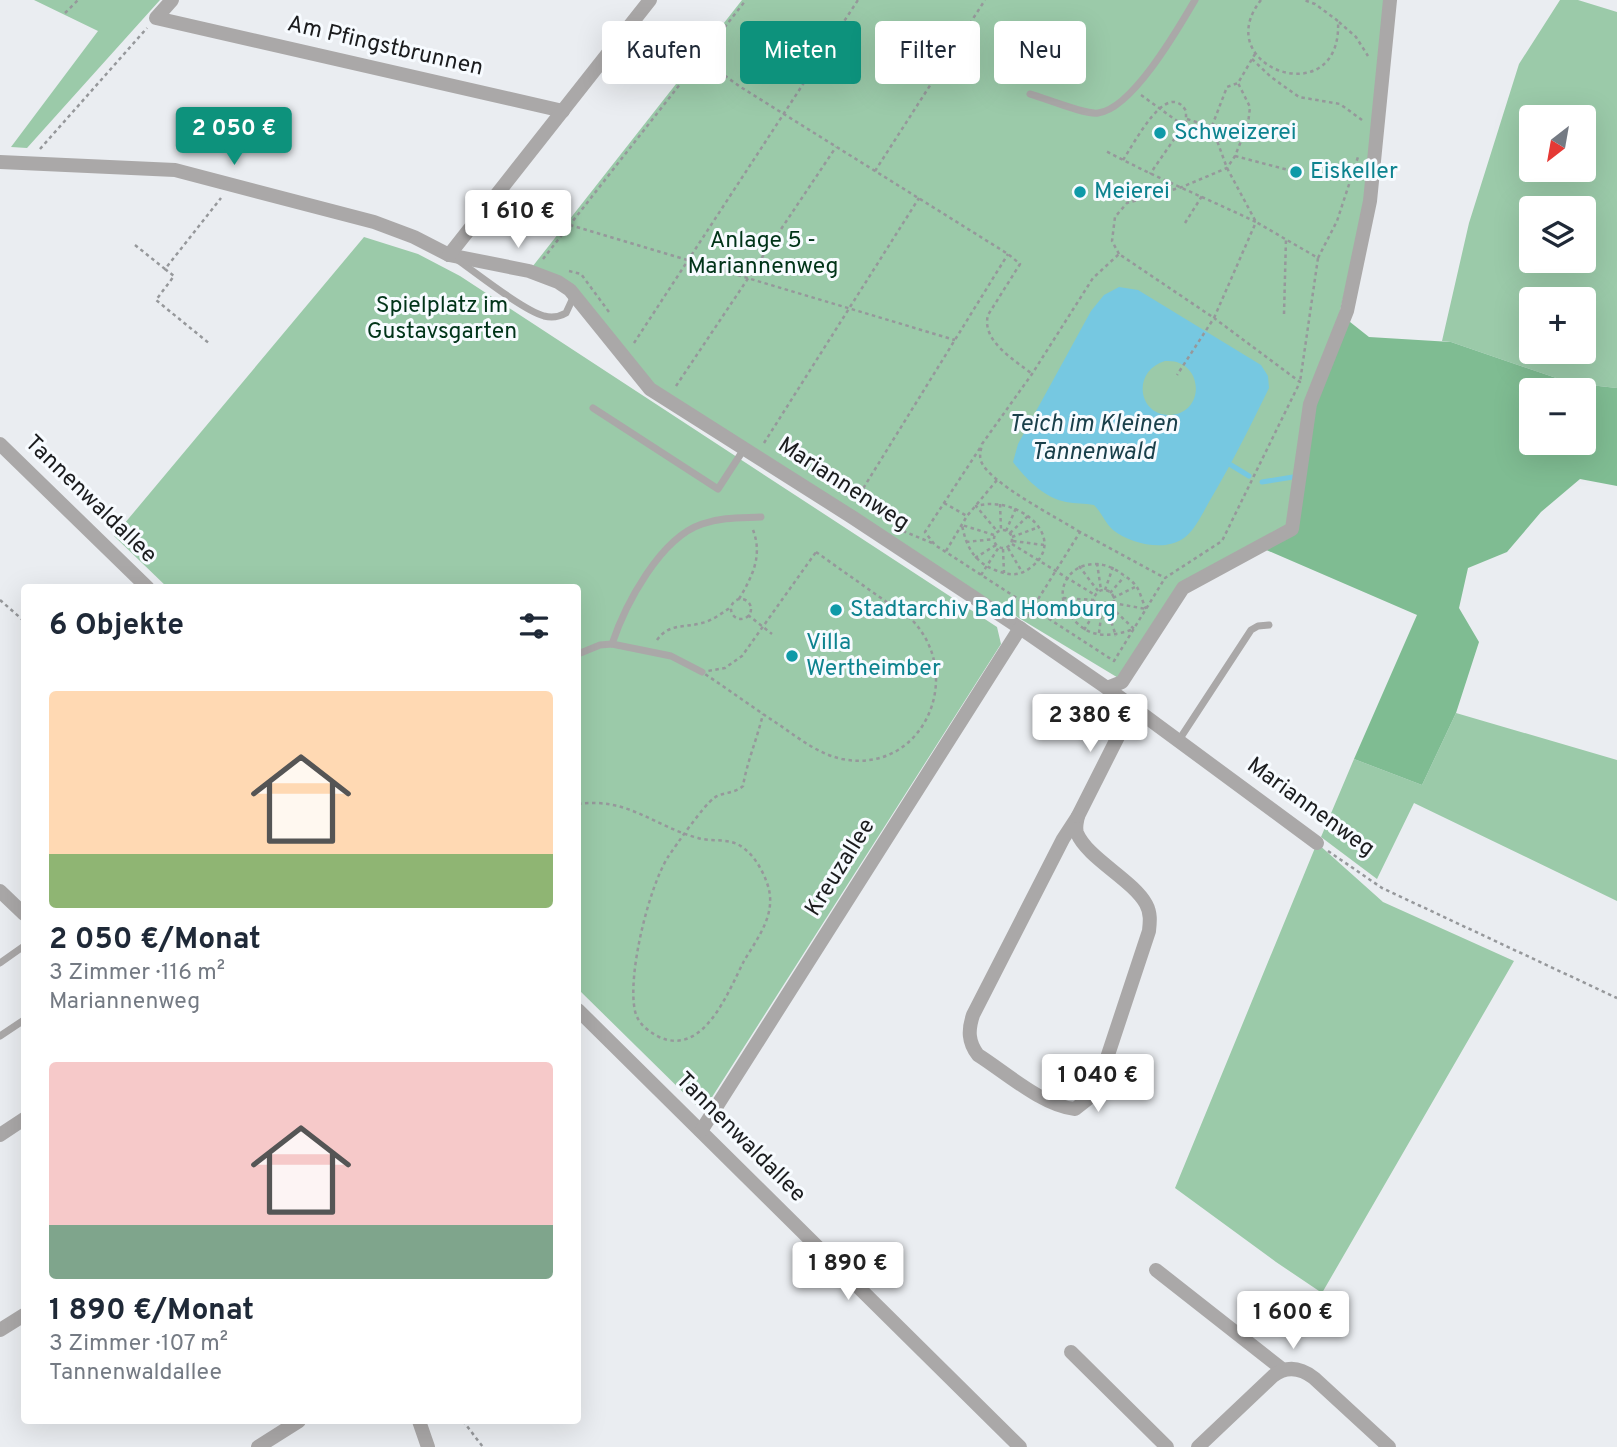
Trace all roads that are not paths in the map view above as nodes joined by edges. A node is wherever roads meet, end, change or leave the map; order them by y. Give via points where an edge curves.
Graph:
1 (172, 0) edge
2 (650, 0) edge
3 (1195, 0) edge
4 (1390, 0) edge
5 (1030, 94) dead end
6 (563, 110) junction
7 (0, 163) edge
8 (449, 255) junction
9 (570, 290) junction
10 (593, 408) dead end
11 (0, 444) edge
12 (744, 448) junction
13 (761, 517) dead end
14 (144, 584) edge
15 (1269, 625) dead end
16 (1020, 628) junction
17 (612, 644) junction
18 (581, 653) edge
19 (702, 672) road end
20 (1107, 688) junction
21 (1133, 707) junction
22 (1179, 740) junction
23 (1078, 816) junction
24 (1317, 843) road end
25 (0, 891) edge
26 (21, 911) edge
27 (21, 948) edge
28 (0, 963) edge
29 (581, 1013) edge
30 (21, 1022) edge
31 (0, 1036) edge
32 (21, 1121) edge
33 (701, 1131) junction
34 (0, 1135) edge
35 (1156, 1269) dead end
36 (21, 1317) edge
37 (0, 1330) edge
38 (1071, 1352) dead end
39 (1282, 1369) junction
40 (294, 1424) edge
41 (420, 1424) edge
42 (258, 1447) edge
43 (428, 1447) edge
44 (1020, 1447) edge
45 (1167, 1447) edge
46 (1198, 1447) edge
47 (1389, 1447) edge

1 - 6 street, Am Pfingstbrunnen via 156,18
2 - 6 street
3 - 5 lane via 1134,90 1111,110 1095,114
4 - 20 street via 1370,201 1348,311 1310,404 1292,529 1183,589 1122,682
6 - 8 street
7 - 8 street, Mariannenweg via 175,170 374,222
8 - 9 street, Mariannenweg via 529,271
8 - 9 lane via 544,316 566,313 572,300
9 - 12 street, Mariannenweg via 650,389
10 - 12 lane via 718,489
11 - 14 street, Tannenwaldallee
12 - 16 street, Mariannenweg
13 - 17 lane via 733,517 698,525 678,538 630,600
15 - 22 lane via 1251,630
16 - 20 street, Mariannenweg
16 - 33 street, Kreuzallee
17 - 18 lane
17 - 19 lane via 679,659
20 - 21 street, Mariannenweg
21 - 22 street, Mariannenweg
21 - 23 street
22 - 24 street, Mariannenweg
23 - 23 street via 969,1029 978,1055 1065,1108 1075,1108 1090,1098 1098,1085 1150,921 1143,900 1083,842 1076,827
25 - 26 street
27 - 28 lane
29 - 33 street, Tannenwaldallee
30 - 31 lane
32 - 34 street
33 - 44 street, Tannenwaldallee
35 - 39 street
36 - 37 street
38 - 45 street
39 - 46 street
39 - 47 street via 1305,1371
40 - 42 street
41 - 43 street

